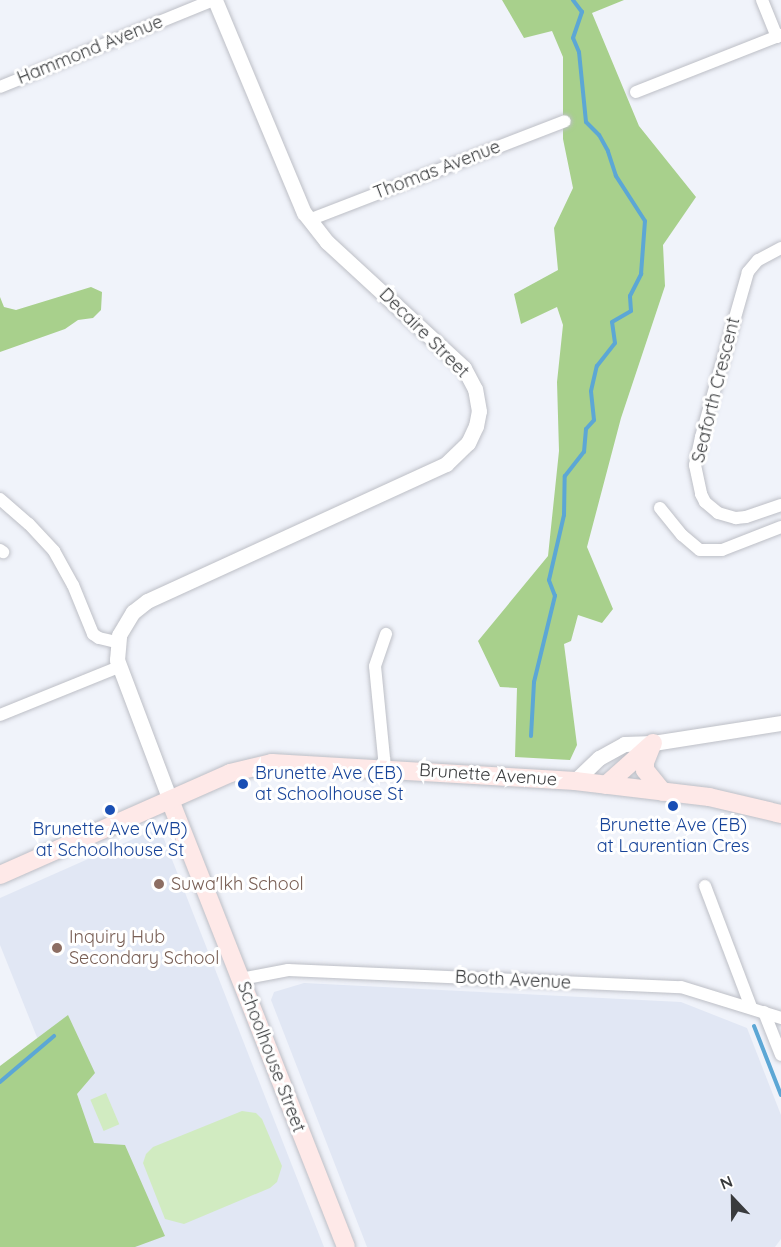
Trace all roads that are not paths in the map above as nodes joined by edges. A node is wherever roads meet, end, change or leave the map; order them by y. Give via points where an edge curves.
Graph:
1 (214, 0) edge
2 (762, 0) edge
3 (779, 36) edge
4 (0, 87) edge
5 (636, 92) dead end
6 (565, 121) dead end
7 (309, 220) junction
8 (781, 248) edge
9 (0, 499) edge
10 (781, 505) edge
11 (660, 508) dead end
12 (781, 527) edge
13 (386, 634) dead end
14 (117, 642) junction
15 (119, 668) junction
16 (0, 715) edge
17 (781, 723) edge
18 (653, 743) junction
19 (385, 768) junction
20 (575, 781) junction
21 (606, 785) junction
22 (663, 792) junction
23 (170, 800) junction
24 (781, 814) edge
25 (0, 875) edge
26 (705, 886) dead end
27 (241, 979) junction
28 (751, 1007) junction
29 (764, 1012) junction
30 (781, 1018) edge
31 (781, 1055) edge
32 (346, 1247) edge

1 - 4 street, Hammond Avenue
1 - 7 street, Decaire Street via 296,198
2 - 3 street
3 - 5 street
6 - 7 street, Thomas Avenue
7 - 14 street, Decaire Street via 327,242 468,372 479,407 472,435 464,449 440,467 143,603 124,624
8 - 10 street, Seaforth Crescent via 758,260 748,272 695,465 701,494 718,513 746,517
9 - 14 street via 54,551 93,634
11 - 12 street via 700,550 722,550
13 - 19 street via 375,666
14 - 15 street, Schoolhouse Street
15 - 16 street
15 - 23 street, Schoolhouse Street
17 - 18 street
18 - 20 street via 624,744 599,758
18 - 21 main road
18 - 22 main road via 645,770
19 - 20 main road, Brunette Avenue
19 - 23 main road, Brunette Avenue via 258,765
20 - 21 main road, Brunette Avenue
21 - 22 main road, Brunette Avenue
22 - 24 main road, Brunette Avenue via 709,797
23 - 25 main road, Brunette Avenue
23 - 27 main road, Schoolhouse Street
26 - 28 street
27 - 28 street, Booth Avenue via 288,970 681,987
27 - 32 main road, Schoolhouse Street
28 - 29 street, Booth Avenue
29 - 30 street, Booth Avenue
29 - 31 street

